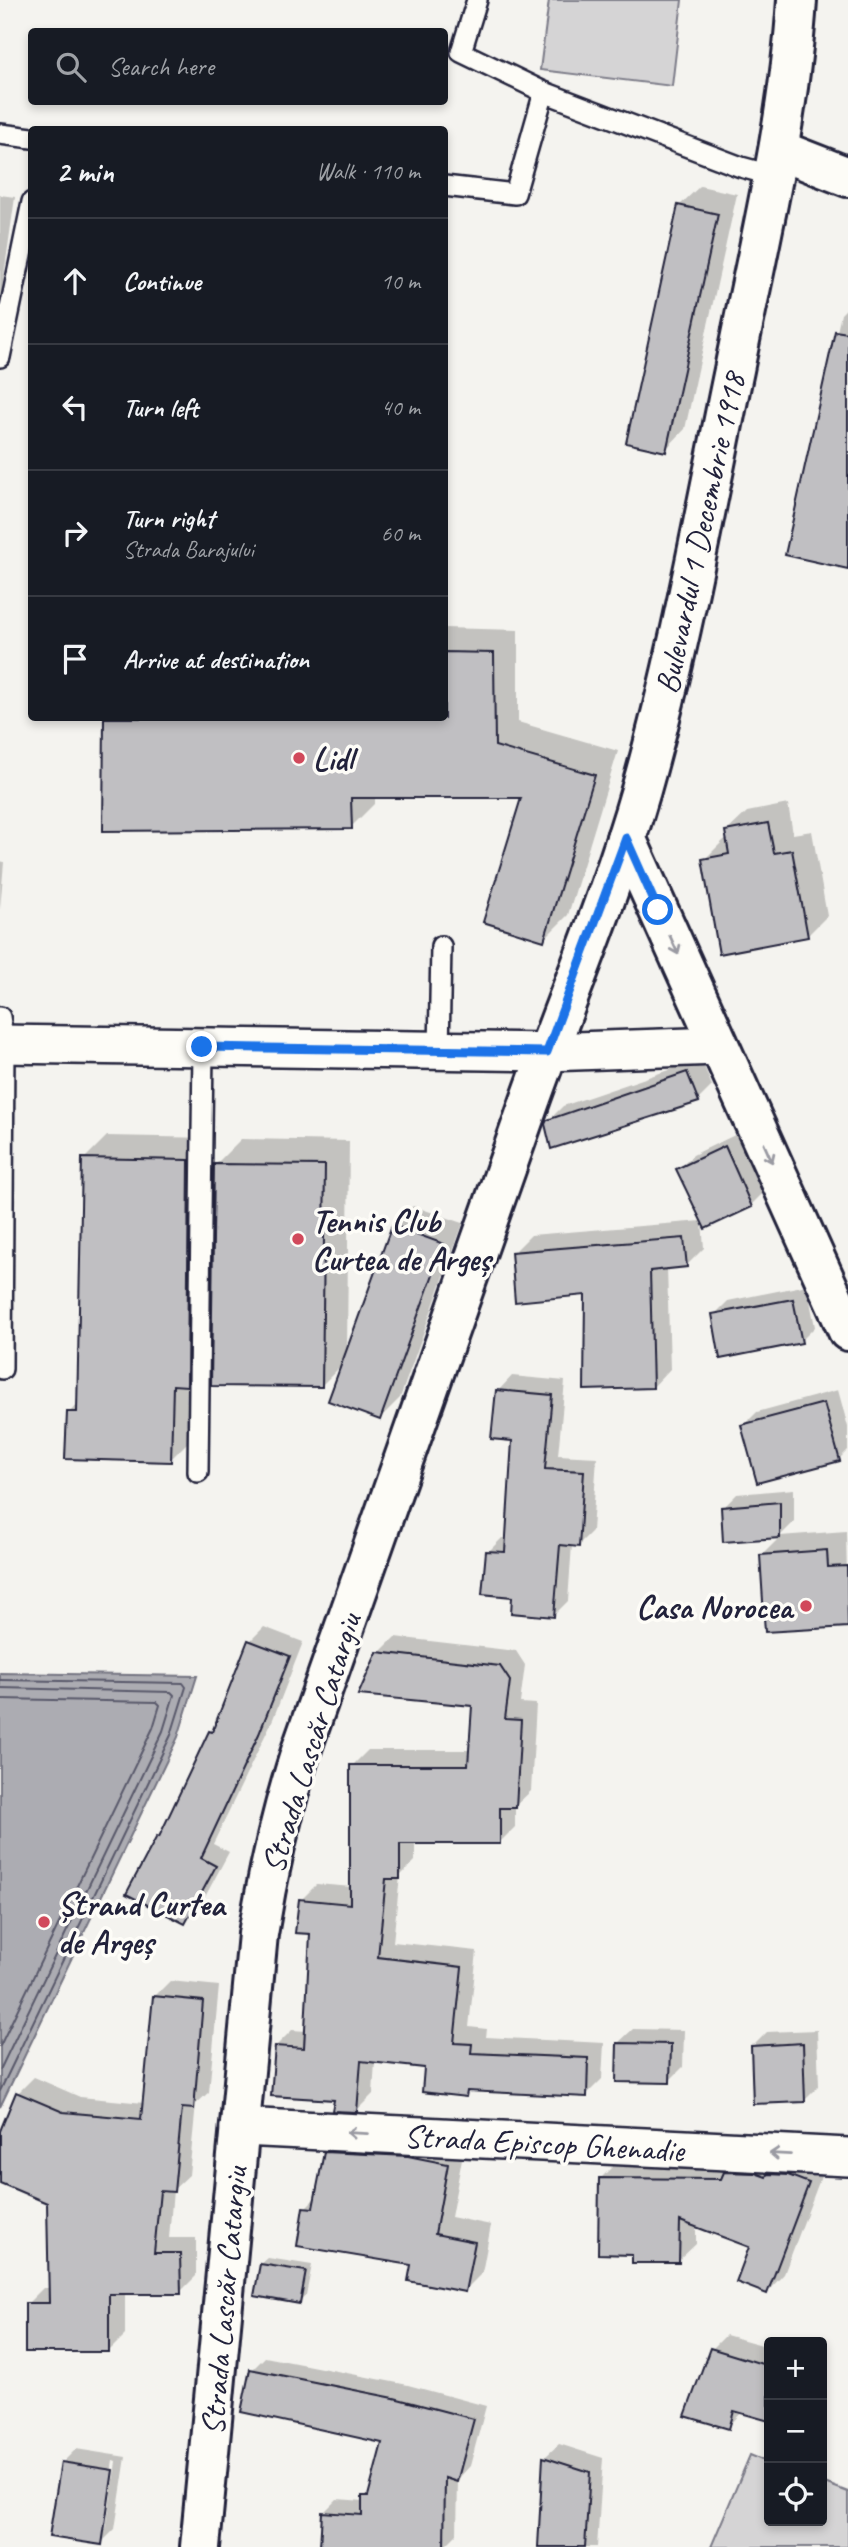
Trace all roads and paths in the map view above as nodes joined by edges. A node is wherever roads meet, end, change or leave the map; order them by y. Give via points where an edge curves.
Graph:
1 (477, 0) edge
2 (797, 0) edge
3 (544, 92) junction
4 (0, 134) edge
5 (28, 138) edge
6 (776, 163) junction
7 (848, 177) edge
8 (448, 186) edge
9 (28, 221) edge
10 (0, 357) edge
11 (626, 838) junction
12 (441, 946) dead end
13 (1, 1035) edge
14 (719, 1046) junction
15 (202, 1047) junction
16 (439, 1051) junction
17 (547, 1052) junction
18 (848, 1331) edge
19 (2, 1368) dead end
20 (198, 1472) dead end
21 (239, 2127) junction
22 (848, 2157) edge
23 (200, 2547) edge

1 - 3 lane via 461,52
2 - 6 main road, Bulevardul 1 Decembrie 1918
3 - 6 lane via 741,167
3 - 8 lane via 515,194
4 - 5 lane
6 - 7 main road
6 - 11 main road, Bulevardul 1 Decembrie 1918 via 704,518 663,701
9 - 10 lane
11 -> 14 main road
11 - 17 main road, Bulevardul 1 Decembrie 1918
12 - 16 lane
13 - 15 street
13 - 19 lane
14 - 17 street
14 -> 18 main road
15 - 16 street
15 - 20 lane
16 - 17 street
17 - 21 main road, Strada Lascăr Catargiu via 283,1808 258,1934
22 -> 21 street, Strada Episcop Ghenadie
21 - 23 main road, Strada Lascăr Catargiu

